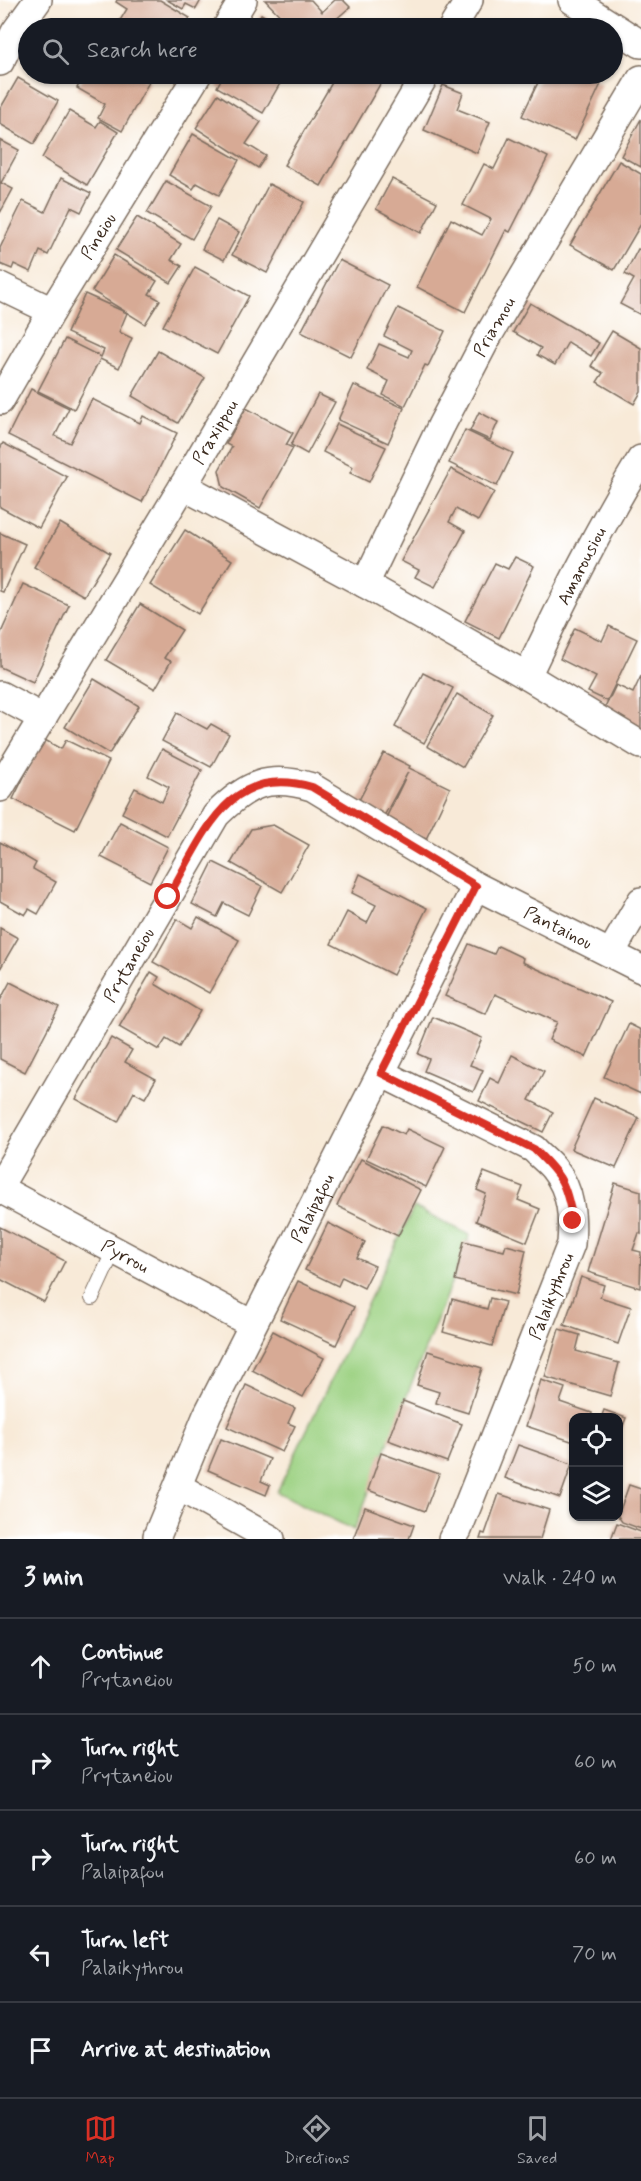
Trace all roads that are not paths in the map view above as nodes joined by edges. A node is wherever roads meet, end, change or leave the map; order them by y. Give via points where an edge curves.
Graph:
1 (38, 0) edge
2 (243, 0) edge
3 (469, 0) edge
4 (572, 0) edge
5 (25, 18) edge
6 (232, 18) edge
7 (458, 18) edge
8 (600, 18) edge
9 (18, 28) edge
10 (623, 33) edge
11 (641, 44) edge
12 (0, 62) edge
13 (641, 79) edge
14 (192, 84) edge
15 (420, 84) edge
16 (0, 286) edge
17 (52, 311) junction
18 (0, 401) edge
19 (641, 459) edge
20 (183, 486) junction
21 (365, 584) junction
22 (527, 676) junction
23 (0, 695) edge
24 (43, 717) junction
25 (641, 745) edge
26 (0, 788) edge
27 (476, 886) junction
28 (641, 901) edge
29 (611, 953) junction
30 (641, 969) edge
31 (381, 1073) junction
32 (0, 1187) edge
33 (114, 1250) junction
34 (92, 1298) dead end
35 (252, 1324) junction
36 (179, 1487) junction
37 (157, 1536) dead end
38 (270, 1539) edge
39 (452, 1539) edge

1 - 5 street
2 - 6 street
3 - 7 street
4 - 8 street
9 - 12 street
10 - 11 street
13 - 21 street, Priamou via 488,336
14 - 17 street, Pineiou
15 - 20 street, Praxippou
16 - 17 street
17 - 18 street, Pineiou
19 - 22 street, Amarousiou via 568,587
20 - 21 street
20 - 24 street, Praxippou
21 - 22 street
22 - 25 street
23 - 24 street
24 - 26 street, Praxippou
27 - 29 street, Pantainou
27 - 31 street, Palaipafou
27 - 32 street, Prytaneiou via 312,787 276,781 244,789 216,815
28 - 29 street
29 - 30 street, Pantainou
31 - 35 street, Palaipafou
31 - 39 street, Palaikythrou via 534,1149 554,1168 567,1192 573,1221 571,1244
32 - 33 street, Pyrrou
33 - 34 lane
33 - 35 street, Pyrrou
35 - 36 street, Palaipafou via 207,1415
36 - 37 street, Palaipafou
36 - 38 street

